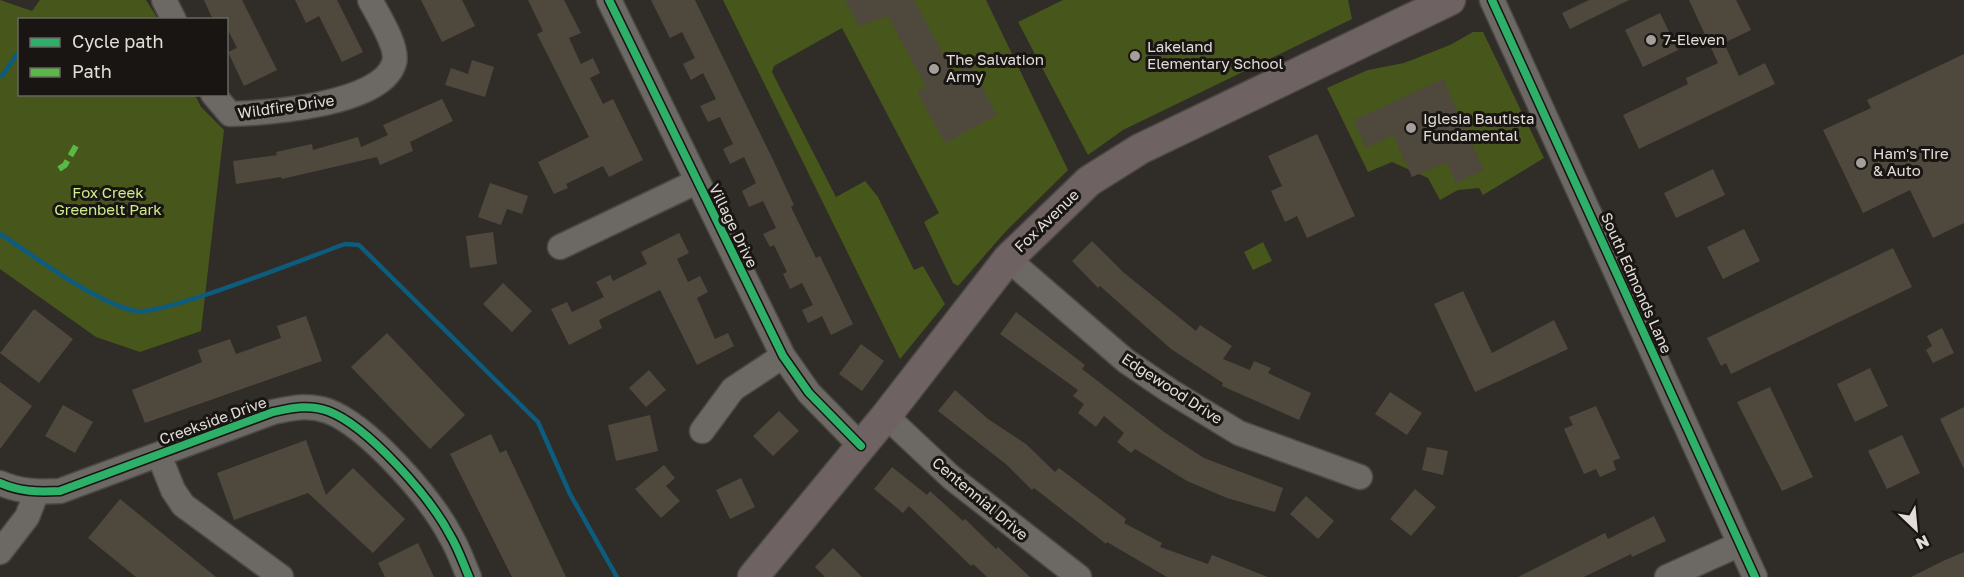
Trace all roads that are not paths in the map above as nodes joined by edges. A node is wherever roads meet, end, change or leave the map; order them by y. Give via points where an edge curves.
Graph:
1 (164, 0) edge
2 (370, 0) edge
3 (609, 0) edge
4 (1450, 0) edge
5 (1492, 0) edge
6 (173, 18) edge
7 (215, 96) edge
8 (696, 182) junction
9 (560, 247) dead end
10 (1008, 259) junction
11 (783, 356) junction
12 (886, 416) junction
13 (702, 431) dead end
14 (861, 446) junction
15 (159, 455) junction
16 (1360, 477) dead end
17 (0, 483) edge
18 (37, 492) junction
19 (1740, 544) junction
20 (0, 552) edge
21 (759, 575) edge
22 (281, 577) edge
23 (469, 577) edge
24 (1079, 577) edge
25 (1667, 577) edge
26 (1755, 577) edge

1 - 6 street
2 - 7 street, Wildfire Drive via 395,50 394,64 379,83 335,102 260,113 230,114
3 - 8 street, Village Drive
4 - 10 main road, Fox Avenue via 1140,149 1089,182
5 - 19 street, South Edmonds Lane
8 - 9 street
8 - 11 street, Village Drive
10 - 12 main road, Fox Avenue
10 - 16 street, Edgewood Drive via 1126,361 1170,391 1239,433
11 - 13 street via 733,389
11 - 14 street, Village Drive via 809,393
12 - 14 main road, Fox Avenue
12 - 24 street, Centennial Drive via 952,478
14 - 21 main road, Fox Avenue
15 - 18 street, Creekside Drive via 60,491
15 - 22 street via 183,505
15 - 23 street, Creekside Drive via 273,412 310,407 328,411 365,435 426,495 450,534
17 - 18 street, Creekside Drive
18 - 20 street via 27,517
19 - 25 street
19 - 26 street, South Edmonds Lane

